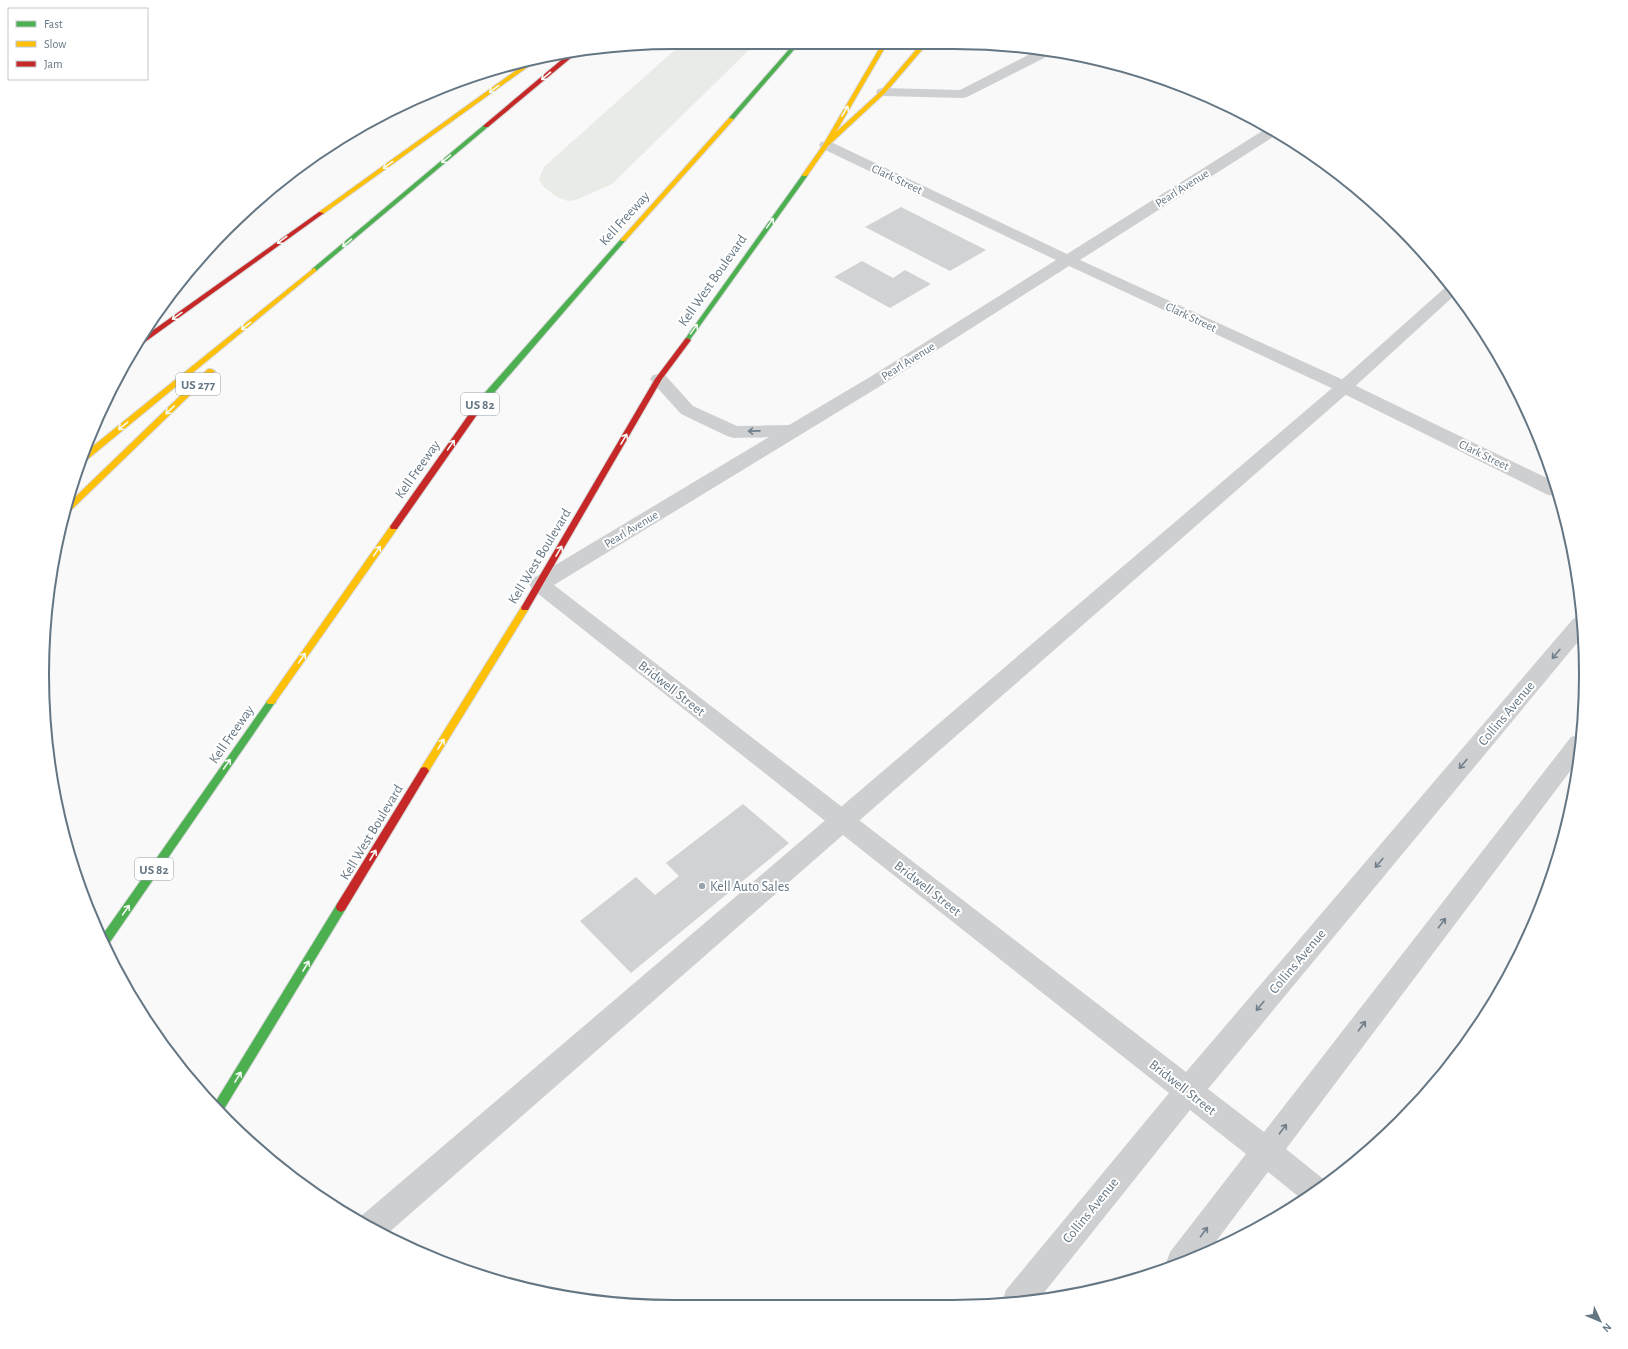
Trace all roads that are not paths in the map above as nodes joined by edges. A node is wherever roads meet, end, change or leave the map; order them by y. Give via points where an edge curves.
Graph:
1 (792, 49) edge
2 (882, 49) edge
3 (920, 49) edge
4 (1040, 55) edge
5 (567, 58) edge
6 (524, 68) edge
7 (883, 92) junction
8 (1268, 134) edge
9 (826, 145) junction
10 (330, 257) junction
11 (1068, 260) junction
12 (1449, 292) edge
13 (148, 338) edge
14 (244, 340) dead end
15 (215, 367) dead end
16 (659, 380) junction
17 (1344, 387) junction
18 (793, 431) junction
19 (90, 453) edge
20 (1550, 488) edge
21 (73, 502) edge
22 (539, 584) junction
23 (1577, 628) edge
24 (1575, 749) edge
25 (841, 820) junction
26 (108, 937) edge
27 (1188, 1091) junction
28 (221, 1105) edge
29 (1266, 1151) junction
30 (1311, 1187) edge
31 (376, 1223) edge
32 (1188, 1254) edge
33 (1021, 1296) edge

26 -> 1 main road, Kell Freeway / US 82 via 489,392
9 -> 2 main road
3 - 7 main road, Kell West Boulevard
4 - 7 street via 962,94
5 -> 10 main road
6 -> 13 main road
7 - 9 main road, Kell West Boulevard
8 - 11 street, Pearl Avenue
9 - 11 street, Clark Street
16 -> 9 main road, Kell West Boulevard
10 - 14 main road
10 -> 19 main road
11 - 17 street, Clark Street
11 - 18 street, Pearl Avenue
12 - 17 street
15 -> 21 main road, US 277
18 -> 16 street via 734,432 687,410
22 -> 16 main road, Kell West Boulevard
17 - 20 street, Clark Street
17 - 25 street
18 - 22 street, Pearl Avenue
22 - 25 street, Bridwell Street
28 -> 22 main road, Kell West Boulevard
23 -> 27 street, Collins Avenue
29 -> 24 street
25 - 27 street, Bridwell Street
25 - 31 street
27 - 29 street, Bridwell Street
27 - 33 street, Collins Avenue
29 - 30 street, Bridwell Street
32 -> 29 street

